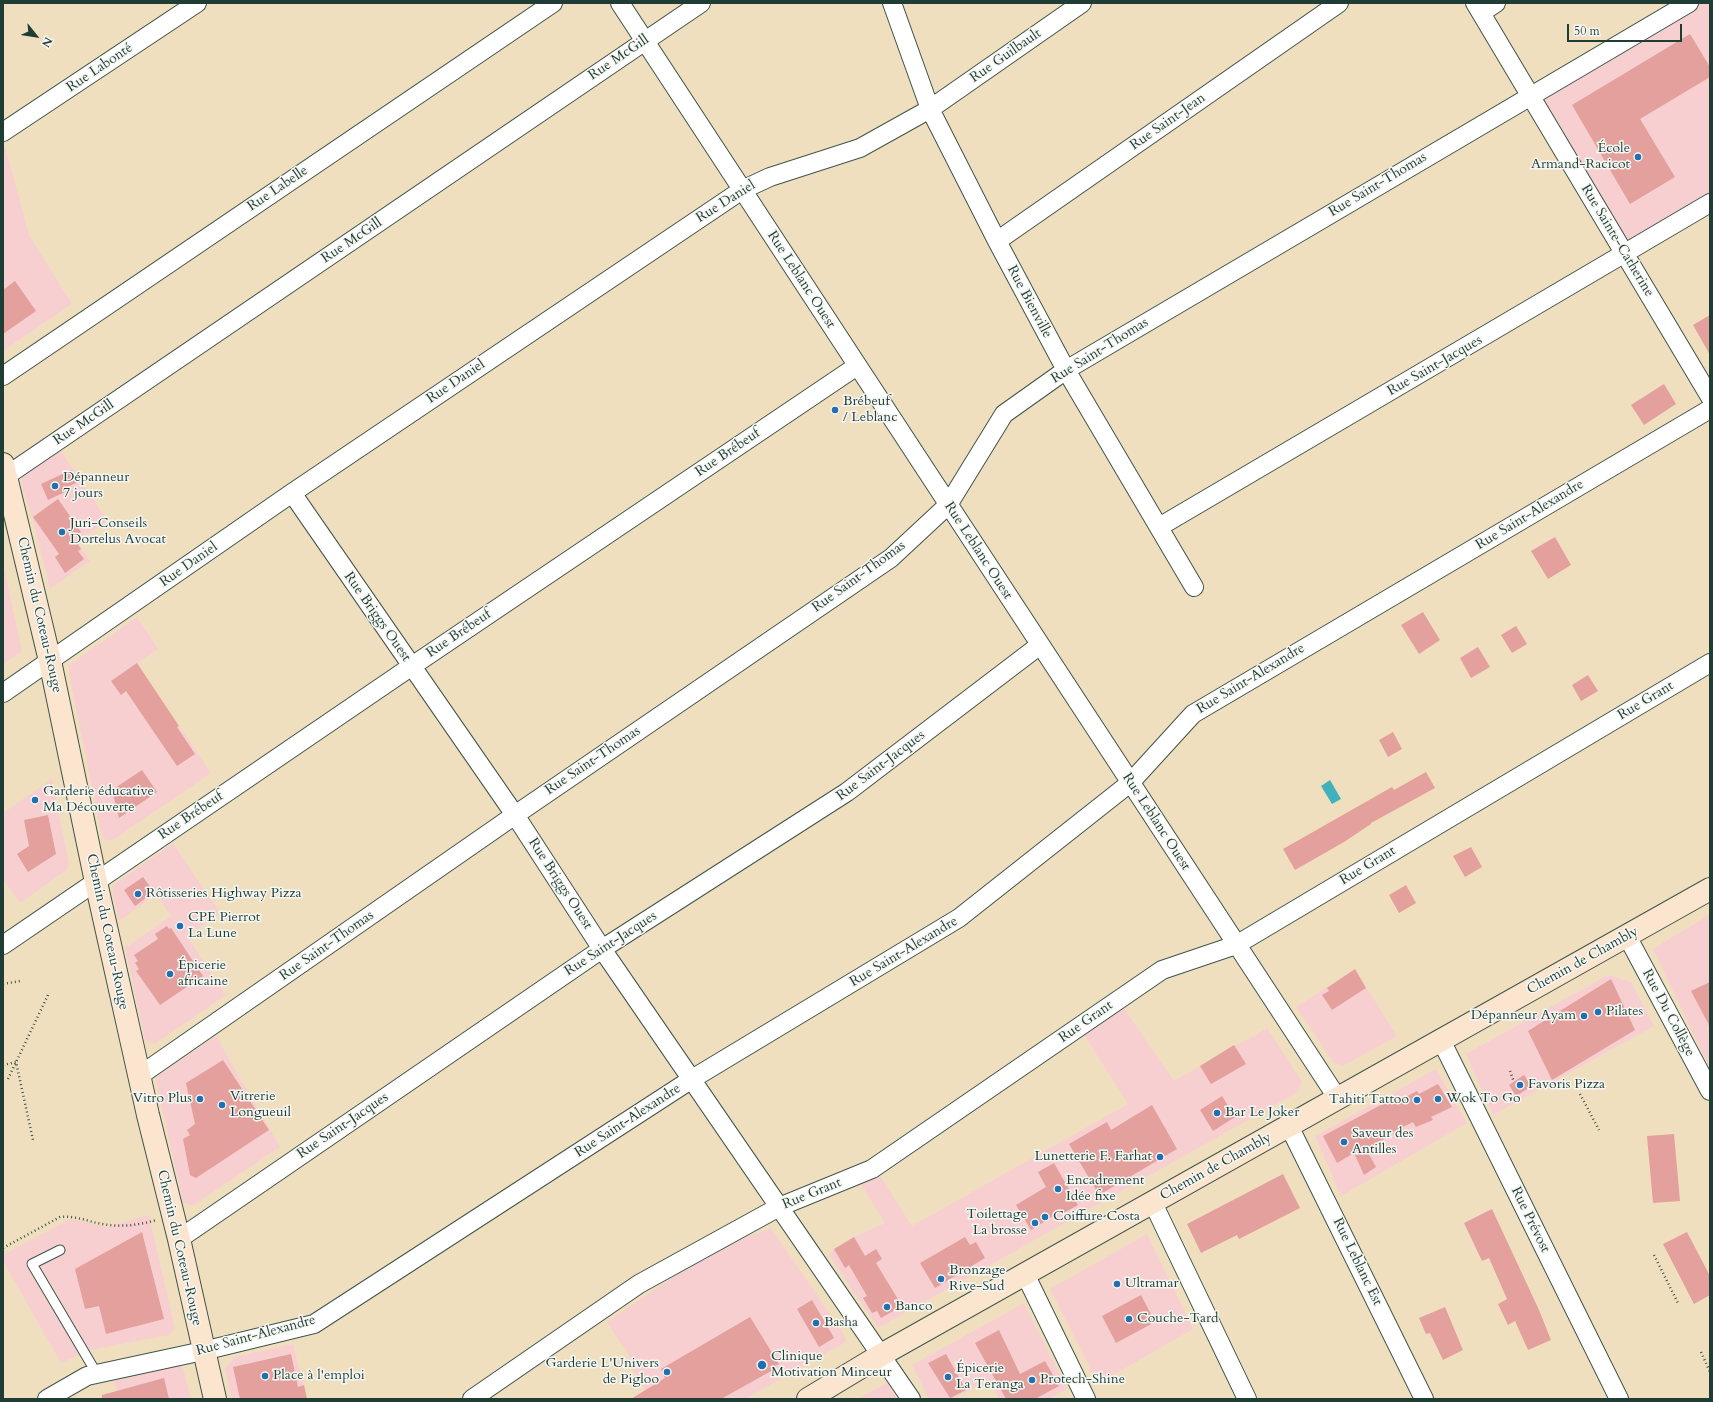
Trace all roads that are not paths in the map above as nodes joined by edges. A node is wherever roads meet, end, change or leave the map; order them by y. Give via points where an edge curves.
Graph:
1 (197, 3) edge
2 (553, 3) edge
3 (620, 3) edge
4 (701, 3) edge
5 (892, 3) edge
6 (1082, 3) edge
7 (1339, 3) edge
8 (1496, 3) edge
9 (1688, 3) edge
10 (1478, 8) edge
11 (645, 41) junction
12 (1530, 96) junction
13 (930, 109) junction
14 (3, 132) edge
15 (742, 190) junction
16 (1710, 203) edge
17 (997, 241) junction
18 (1625, 254) junction
19 (857, 366) junction
20 (1066, 370) junction
21 (3, 376) edge
22 (1710, 397) edge
23 (1710, 409) edge
24 (4, 473) edge
25 (292, 493) junction
26 (948, 505) junction
27 (1160, 528) junction
28 (1194, 587) dead end
29 (1040, 645) junction
30 (50, 661) junction
31 (1710, 663) edge
32 (412, 666) junction
33 (3, 693) edge
34 (1130, 783) junction
35 (515, 815) junction
36 (96, 882) junction
37 (1710, 889) edge
38 (1627, 936) junction
39 (3, 944) edge
40 (1236, 945) junction
41 (602, 950) junction
42 (1441, 1040) junction
43 (139, 1076) junction
44 (692, 1079) junction
45 (1710, 1090) edge
46 (1338, 1099) junction
47 (1290, 1126) junction
48 (1153, 1202) junction
49 (779, 1207) junction
50 (179, 1238) junction
51 (60, 1250) dead end
52 (1025, 1274) junction
53 (203, 1351) junction
54 (881, 1355) junction
55 (97, 1374) junction
56 (47, 1399) edge
57 (215, 1399) edge
58 (472, 1399) edge
59 (808, 1399) edge
60 (911, 1399) edge
61 (1086, 1399) edge
62 (1247, 1399) edge
63 (1424, 1399) edge
64 (1619, 1399) edge

1 - 14 street, Rue Labonté
2 - 21 street, Rue Labelle
3 - 11 street, Rue Leblanc Ouest
4 - 11 street, Rue McGill
5 - 13 street, Rue Bienville
6 - 13 street, Rue Guilbault
7 - 17 street, Rue Saint-Jean
8 - 10 street
9 - 12 street, Rue Saint-Thomas
10 - 12 street, Rue Sainte-Catherine
11 - 15 street, Rue Leblanc Ouest
11 - 24 street, Rue McGill
12 - 18 street, Rue Sainte-Catherine
12 - 20 street, Rue Saint-Thomas
13 - 15 street, Rue Daniel via 860,148 770,177
13 - 17 street, Rue Bienville
15 - 19 street, Rue Leblanc Ouest
15 - 25 street, Rue Daniel
16 - 18 street, Rue Saint-Jacques
17 - 20 street, Rue Bienville
18 - 22 street, Rue Sainte-Catherine
18 - 27 street, Rue Saint-Jacques
19 - 26 street, Rue Leblanc Ouest
19 - 32 street, Rue Brébeuf
20 - 26 street, Rue Saint-Thomas via 1004,414
20 - 27 street, Rue Bienville
23 - 34 street, Rue Saint-Alexandre via 1193,714
24 - 30 main road, Chemin du Coteau-Rouge
25 - 30 street, Rue Daniel
25 - 32 street, Rue Briggs Ouest
26 - 29 street, Rue Leblanc Ouest
26 - 35 street, Rue Saint-Thomas via 891,558
27 - 28 street, Rue Bienville
29 - 34 street, Rue Leblanc Ouest
29 - 41 street, Rue Saint-Jacques via 847,792
30 - 33 street, Rue Daniel
30 - 36 main road, Chemin du Coteau-Rouge
31 - 40 street, Rue Grant
32 - 35 street, Rue Briggs Ouest
32 - 36 street, Rue Brébeuf
34 - 40 street, Rue Leblanc Ouest
34 - 44 street, Rue Saint-Alexandre via 959,918
35 - 41 street, Rue Briggs Ouest
35 - 43 street, Rue Saint-Thomas
36 - 39 street, Rue Brébeuf
36 - 43 main road, Chemin du Coteau-Rouge
37 - 38 main road, Chemin de Chambly
38 - 42 main road, Chemin de Chambly
38 - 45 street, Rue Du Collège
40 - 46 street, Rue Leblanc Ouest
40 - 49 street, Rue Grant via 1162,970 872,1169
41 - 44 street, Rue Briggs Ouest
41 - 50 street, Rue Saint-Jacques
42 - 46 main road, Chemin de Chambly
42 - 64 street, Rue Prévost
43 - 50 main road, Chemin du Coteau-Rouge
44 - 49 street, Rue Briggs Ouest
44 - 53 street, Rue Saint-Alexandre via 314,1324
46 - 47 main road, Chemin de Chambly
47 - 48 main road, Chemin de Chambly
47 - 63 street, Rue Leblanc Est
48 - 52 main road, Chemin de Chambly
48 - 62 street
49 - 54 street, Rue Briggs Ouest
49 - 58 street, Rue Grant via 639,1284
50 - 53 main road, Chemin du Coteau-Rouge
51 - 55 lane via 32,1264
52 - 54 main road, Chemin de Chambly
52 - 61 street
53 - 55 street, Rue Saint-Alexandre
53 - 57 main road, Chemin du Coteau-Rouge
54 - 59 main road, Chemin de Chambly
54 - 60 street, Rue Briggs Ouest
55 - 56 street, Rue Saint-Alexandre via 87,1376

